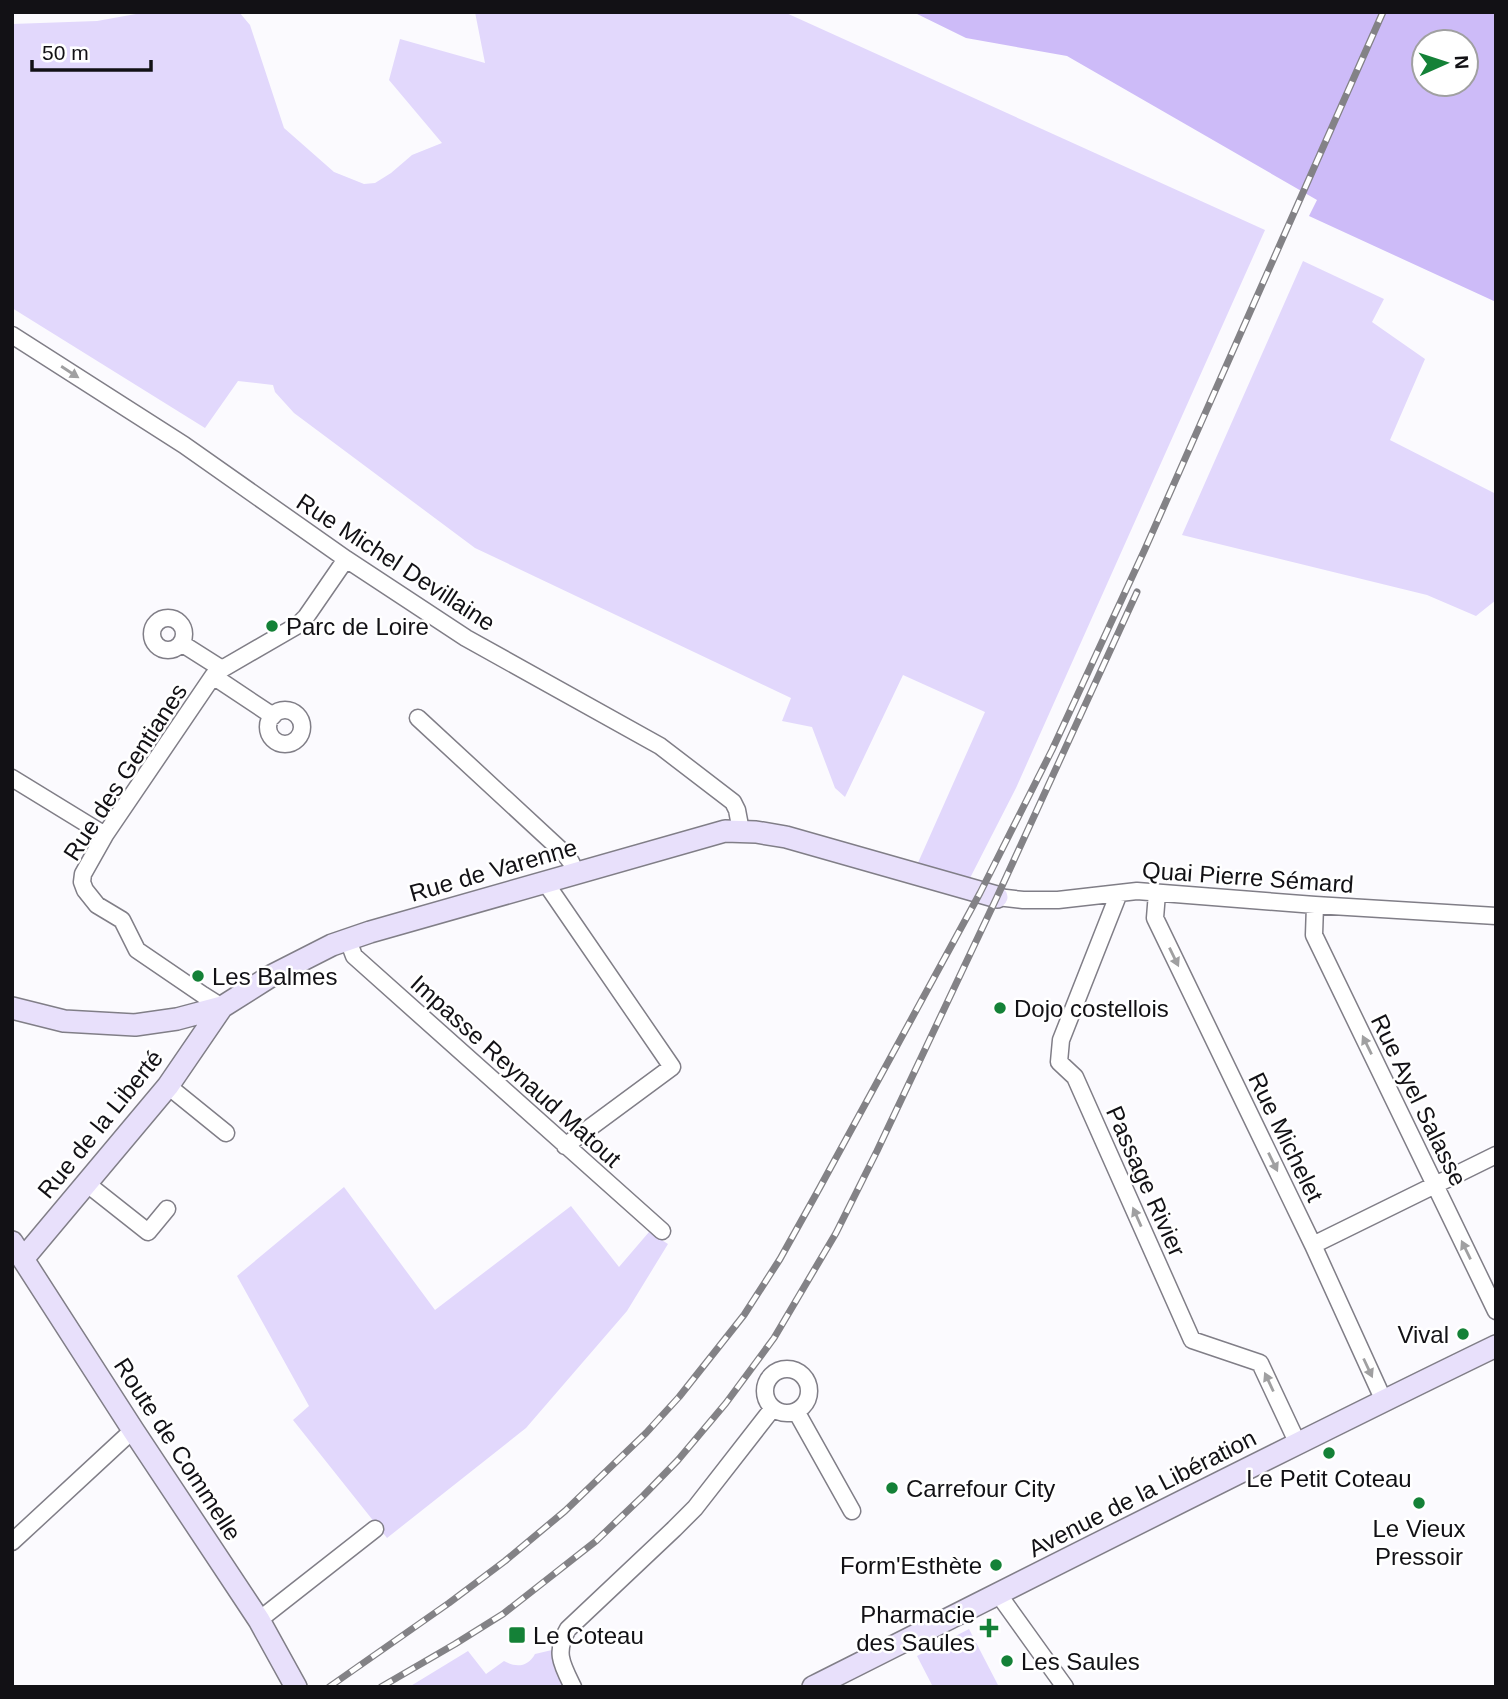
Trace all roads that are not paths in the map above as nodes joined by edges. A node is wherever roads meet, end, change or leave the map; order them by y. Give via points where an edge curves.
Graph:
1 (12, 335) edge
2 (345, 559) junction
3 (181, 643) dead end
4 (217, 672) junction
5 (273, 716) dead end
6 (418, 718) dead end
7 (12, 778) edge
8 (741, 831) junction
9 (105, 835) junction
10 (576, 873) junction
11 (545, 882) junction
12 (1157, 892) junction
13 (1119, 893) junction
14 (997, 897) joint
15 (1315, 905) junction
16 (1495, 916) edge
17 (348, 940) junction
18 (222, 1006) junction
19 (12, 1007) edge
20 (168, 1086) junction
21 (226, 1133) dead end
22 (565, 1146) junction
23 (1496, 1155) edge
24 (86, 1183) junction
25 (1434, 1185) junction
26 (167, 1209) dead end
27 (662, 1231) dead end
28 (1312, 1245) junction
29 (16, 1257) edge
30 (1496, 1311) edge
31 (1496, 1346) edge
32 (1384, 1401) junction
33 (774, 1408) junction
34 (796, 1411) junction
35 (133, 1430) junction
36 (1298, 1444) junction
37 (852, 1511) dead end
38 (375, 1529) dead end
39 (12, 1542) edge
40 (999, 1595) junction
41 (258, 1620) junction
42 (296, 1687) edge
43 (573, 1687) edge
44 (813, 1687) edge
45 (1065, 1687) edge

1 -> 2 street, Rue Michel Devillaine via 184,445
2 - 4 street, Rue des Gentianes via 298,625
2 - 8 street, Rue Michel Devillaine via 466,638 660,746 733,802
3 - 4 street
4 - 5 street
4 - 9 street, Rue des Gentianes
6 - 10 street via 564,853
7 - 9 street
8 - 10 street, Rue de Varenne via 713,834
8 - 14 street, Rue de Varenne via 786,837
9 - 18 street, Rue des Gentianes via 83,874 85,890 97,905 122,920 137,950
10 - 11 street, Rue de Varenne
11 - 17 street, Rue de Varenne
11 - 22 street via 672,1067
12 - 13 street, Quai Pierre Sémard
12 - 15 street, Quai Pierre Sémard
12 -> 28 street, Rue Michelet via 1156,918
13 - 14 street, Quai Pierre Sémard via 1058,900
36 -> 13 street, Passage Rivier via 1260,1363 1192,1340 1074,1077 1059,1062 1061,1040
15 - 16 street, Quai Pierre Sémard
25 -> 15 street, Rue Ayel Salasse via 1314,935
17 - 18 street, Rue de Varenne via 271,976
17 - 22 street, Impasse Reynaud Matout via 354,957
18 - 19 street, Rue de Varenne via 135,1025 64,1021
18 - 20 street, Rue de la Liberté
20 - 21 street
20 - 24 street, Rue de la Liberté
22 - 27 street, Impasse Reynaud Matout
23 - 25 street
24 - 26 street via 148,1232
24 - 29 street, Rue de la Liberté
25 - 28 street
30 -> 25 street, Rue Ayel Salasse
28 -> 32 street, Rue Michelet
29 - 35 street, Route de Commelle
31 - 32 street, Avenue de la Libération
32 - 36 street, Avenue de la Libération
33 - 34 street
33 - 34 street via 766,1394 769,1378 783,1369 792,1370 805,1378 809,1393
33 - 43 street via 695,1508 568,1629 561,1664
34 - 37 street
35 - 39 street
35 - 41 street, Route de Commelle
36 - 40 street, Avenue de la Libération
38 - 41 street
40 - 44 street, Avenue de la Libération
40 - 45 street
41 - 42 street, Route de Commelle

